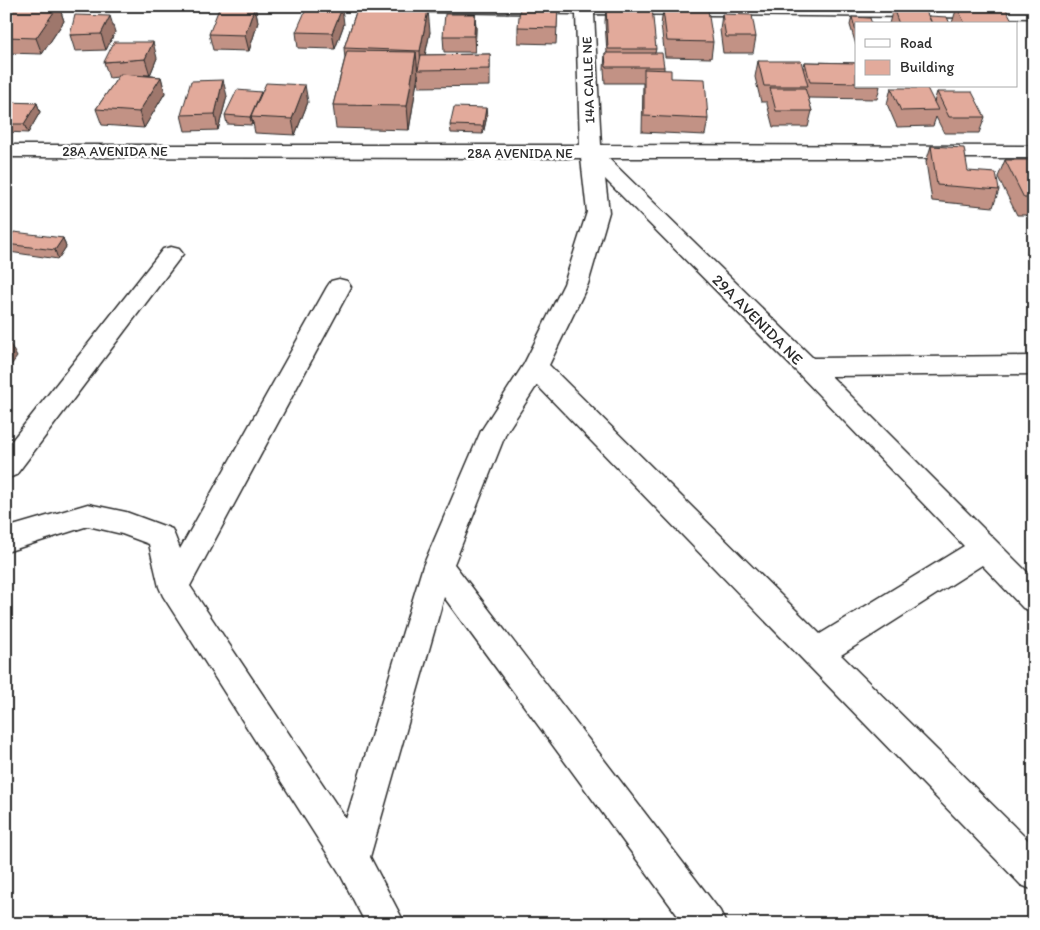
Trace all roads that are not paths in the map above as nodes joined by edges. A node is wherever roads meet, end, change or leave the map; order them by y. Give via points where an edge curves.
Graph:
1 (363, 6) edge
2 (585, 8) edge
3 (1034, 13) edge
4 (6, 151) edge
5 (1034, 152) edge
6 (591, 153) junction
7 (171, 254) dead end
8 (339, 287) dead end
9 (1034, 365) edge
10 (536, 367) junction
11 (807, 367) junction
12 (6, 468) edge
13 (6, 540) edge
14 (984, 548) junction
15 (438, 566) junction
16 (174, 587) junction
17 (1034, 599) edge
18 (817, 653) junction
19 (352, 859) junction
20 (1034, 872) edge
21 (386, 924) edge
22 (707, 924) edge

1 - 2 street
2 - 3 street
2 - 6 street, 14A CALLE NE
4 - 6 street, 28A AVENIDA NE
5 - 6 street, 28A AVENIDA NE
6 - 10 street, 14A CALLE NE via 598,212 576,284
6 - 11 street, 29A AVENIDA NE
7 - 12 street
8 - 16 street
9 - 11 street, 29A AVENIDA NE
10 - 15 street, 14A CALLE NE via 494,431
10 - 18 street
11 - 14 street
13 - 16 street via 88,515 126,522 162,537
14 - 17 street
14 - 18 street
15 - 19 street, 14A CALLE NE
15 - 22 street
16 - 19 street
18 - 20 street
19 - 21 street

